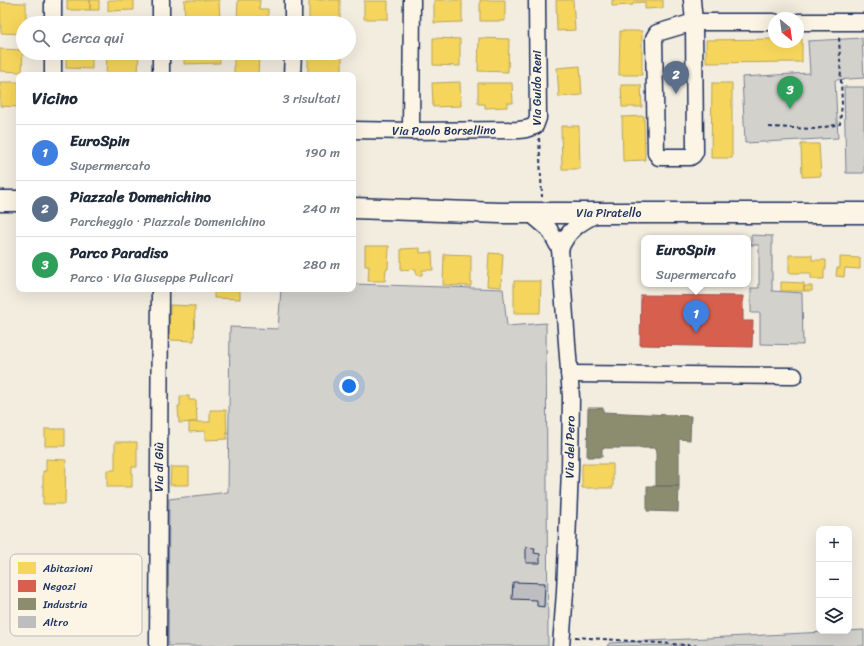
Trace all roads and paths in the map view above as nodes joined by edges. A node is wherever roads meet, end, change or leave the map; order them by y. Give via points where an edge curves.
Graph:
1 (53, 0) edge
2 (161, 0) edge
3 (293, 0) edge
4 (412, 0) edge
5 (537, 0) edge
6 (692, 0) edge
7 (53, 16) edge
8 (161, 16) edge
9 (293, 16) edge
10 (694, 22) junction
11 (768, 22) edge
12 (804, 22) edge
13 (838, 22) junction
14 (864, 22) edge
15 (53, 60) edge
16 (161, 60) edge
17 (293, 60) edge
18 (53, 72) edge
19 (161, 72) edge
20 (292, 72) edge
21 (535, 126) junction
22 (769, 127) dead end
23 (356, 130) edge
24 (411, 131) junction
25 (0, 201) edge
26 (16, 201) edge
27 (533, 205) junction
28 (356, 208) edge
29 (597, 214) junction
30 (864, 214) edge
31 (560, 248) junction
32 (160, 292) edge
33 (569, 374) junction
34 (794, 376) dead end
35 (562, 641) edge
36 (158, 646) edge
37 (699, 646) edge

1 - 7 street
2 - 8 street
3 - 9 street
4 - 24 street
5 - 21 street, Via Guido Reni via 538,118
6 - 10 street
10 - 10 street via 695,152 690,156 659,157 656,153 654,38 657,33
10 - 11 street
12 - 13 street
13 - 14 street
13 - 22 path via 842,104 840,124 815,129
15 - 18 street
16 - 19 street
17 - 20 street
21 - 24 street, Via Paolo Borsellino via 519,130
21 - 27 path, Via Guido Reni via 539,134 543,197
23 - 24 street, Via Paolo Borsellino
25 - 26 main road
27 - 28 main road, Via Piratello
27 - 29 main road, Via Piratello
27 - 31 street, Via del Pero
29 - 30 main road, Via Piratello
29 - 31 street via 571,230
31 - 33 street, Via del Pero
32 - 36 street, Via di Giù
33 - 34 street
33 - 35 street, Via del Pero via 570,470
35 - 37 path

